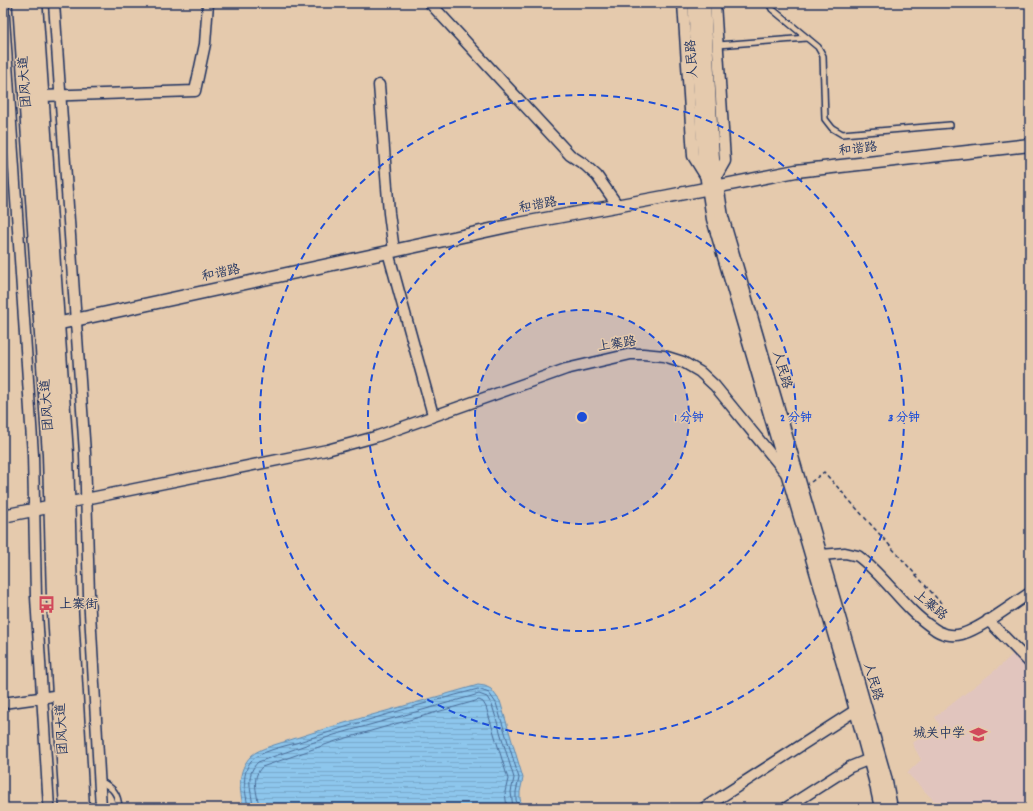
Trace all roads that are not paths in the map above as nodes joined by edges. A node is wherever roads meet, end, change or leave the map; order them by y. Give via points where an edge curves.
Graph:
1 (3, 3) edge
2 (21, 3) edge
3 (34, 3) edge
4 (54, 3) edge
5 (208, 3) edge
6 (430, 3) edge
7 (683, 3) edge
8 (694, 3) edge
9 (704, 3) edge
10 (715, 3) edge
11 (769, 3) edge
12 (807, 38) junction
13 (718, 45) junction
14 (379, 85) dead end
15 (61, 95) junction
16 (41, 96) junction
17 (950, 125) dead end
18 (1030, 145) edge
19 (712, 183) junction
20 (618, 206) junction
21 (391, 251) junction
22 (76, 320) junction
23 (56, 324) junction
24 (433, 415) junction
25 (787, 474) junction
26 (86, 499) junction
27 (59, 504) junction
28 (34, 510) junction
29 (3, 516) edge
30 (821, 555) junction
31 (1030, 593) edge
32 (988, 620) junction
33 (1030, 663) edge
34 (61, 695) junction
35 (43, 698) junction
36 (3, 703) edge
37 (856, 710) junction
38 (870, 758) junction
39 (100, 781) junction
40 (49, 808) edge
41 (68, 808) edge
42 (81, 808) edge
43 (101, 808) edge
44 (119, 808) edge
45 (704, 808) edge
46 (786, 808) edge
47 (881, 808) edge
48 (891, 808) edge

1 - 28 street
2 - 27 main road, 团风大道 via 51,454
3 - 16 main road, 团风大道
4 - 15 street
5 - 15 street via 204,51 195,91
6 - 20 street via 570,155 597,176
7 - 19 street via 693,156
8 - 19 street, 人民路 via 704,160
9 - 19 street, 人民路 via 713,159
10 - 13 street
11 - 12 lane via 772,9
12 - 13 lane
12 - 17 lane via 818,47 823,56 825,119 837,132 842,134
13 - 19 street via 725,161
14 - 21 street
15 - 16 street
15 - 22 street
16 - 23 main road, 团风大道
18 - 19 street, 和谐路
19 - 20 street, 和谐路
19 - 25 street, 人民路 via 713,219
19 - 30 street, 人民路
20 - 21 street, 和谐路
21 - 22 street, 和谐路
21 - 24 street
22 - 23 street, 和谐路
22 - 26 street
23 - 27 main road, 团风大道 via 65,454
24 - 25 street, 上寨路 via 566,369 631,354 664,356 692,367 708,379
24 - 26 street, 上寨路 via 375,437 327,450
25 - 37 street, 人民路
26 - 27 street, 上寨路
26 - 39 street
27 - 28 street
27 - 34 main road, 团风大道 via 55,596
27 - 42 main road, 团风大道 via 69,596
28 - 29 street
28 - 35 street via 36,597
30 - 32 street, 上寨路 via 845,553 858,556 921,619 941,633 962,634
30 - 48 street, 人民路 via 885,777
31 - 32 street, 上寨路
32 - 33 street
34 - 35 street
34 - 41 main road, 团风大道
35 - 36 street
35 - 40 street
37 - 38 street, 人民路
37 - 45 street
38 - 46 street via 850,767
38 - 47 street, 人民路
39 - 43 street
39 - 44 lane via 118,796

